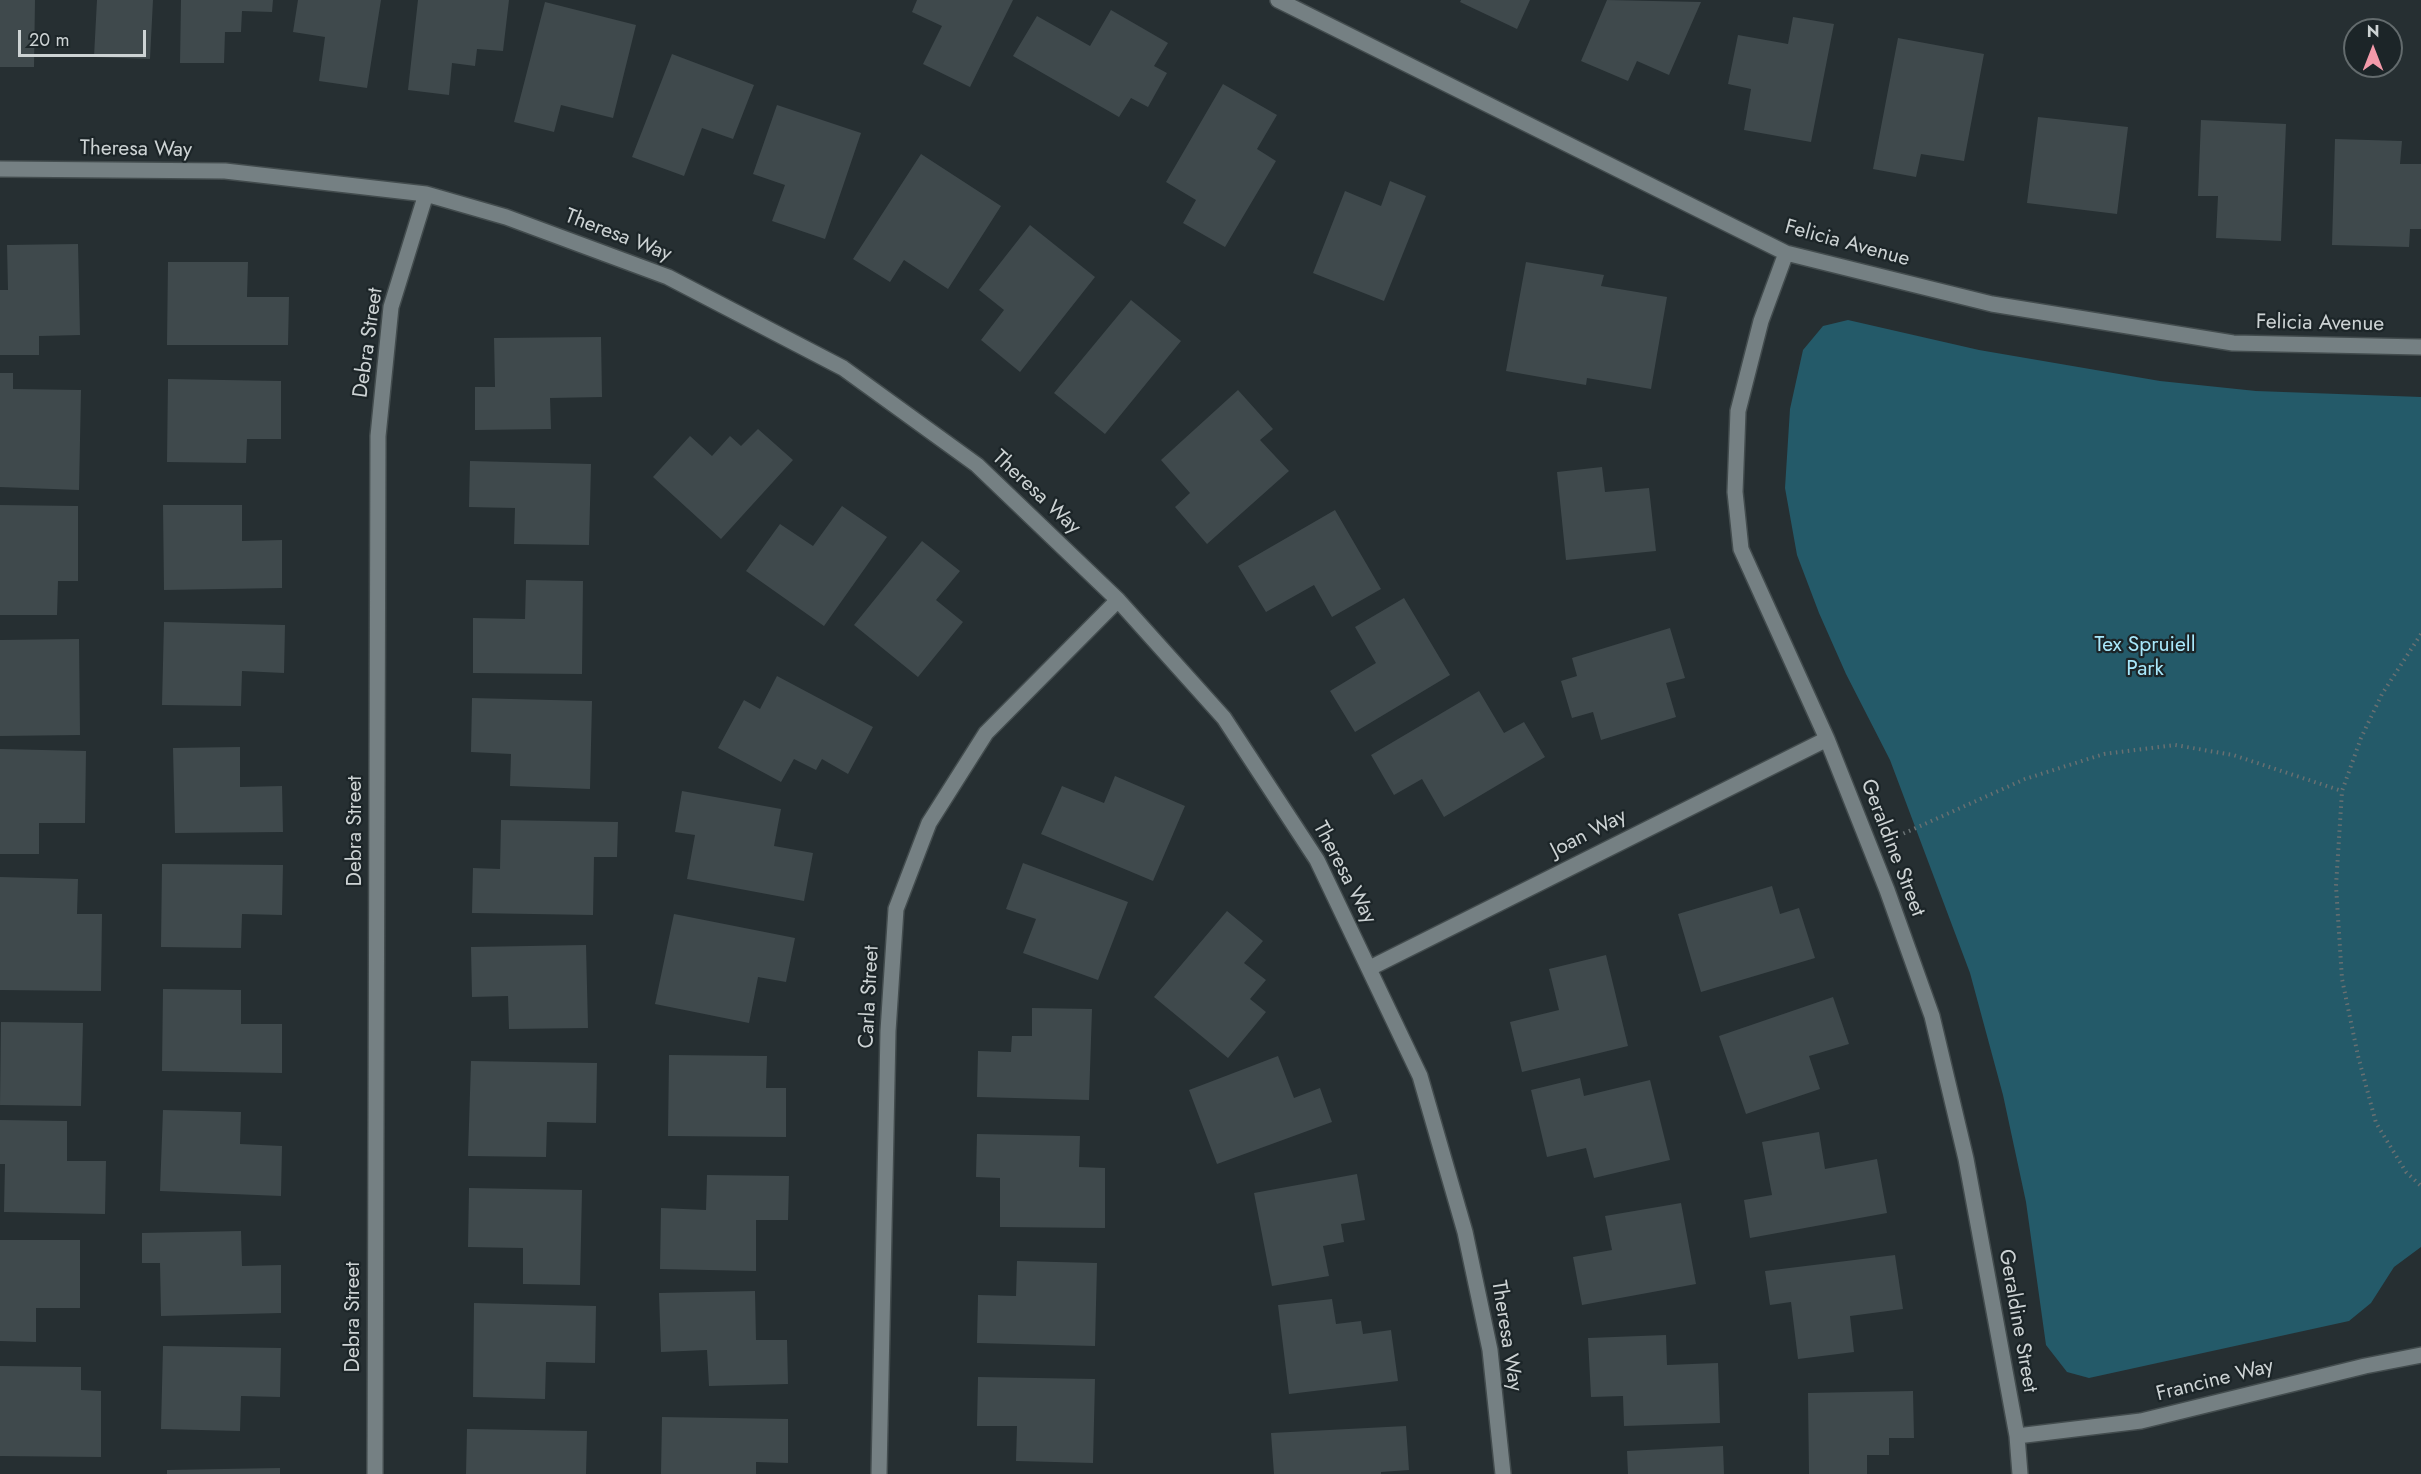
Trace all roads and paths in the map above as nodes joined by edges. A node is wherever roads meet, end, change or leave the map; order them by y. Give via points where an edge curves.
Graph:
1 (1278, 0) edge
2 (0, 169) edge
3 (426, 194) junction
4 (1786, 253) junction
5 (2421, 347) edge
6 (1118, 600) junction
7 (2421, 634) edge
8 (1827, 739) junction
9 (2342, 791) junction
10 (1870, 848) junction
11 (1370, 968) junction
12 (2421, 1186) edge
13 (2421, 1355) edge
14 (2017, 1436) junction
15 (375, 1474) edge
16 (879, 1474) edge
17 (1503, 1474) edge
18 (2020, 1474) edge

1 - 4 street, Felicia Avenue
2 - 3 street, Theresa Way via 225,171
3 - 6 street, Theresa Way via 506,217 668,277 843,368 977,465
3 - 15 street, Debra Street via 391,307 378,436
4 - 5 street, Felicia Avenue via 1992,303 2234,343
4 - 8 street, Geraldine Street via 1761,321 1738,411 1735,492 1741,549
6 - 11 street, Theresa Way via 1224,718 1317,860
6 - 16 street, Carla Street via 986,733 929,823 896,909 888,1032
7 - 9 path via 2382,694
8 - 10 street, Geraldine Street
8 - 11 street, Joan Way
9 - 10 path via 2233,754 2175,745 2104,754 2025,779
9 - 12 path via 2336,886 2342,979 2376,1123 2406,1172
10 - 14 street, Geraldine Street via 1932,1016 1966,1159
11 - 17 street, Theresa Way via 1420,1076 1465,1232 1490,1350
13 - 14 street, Francine Way via 2141,1421
14 - 18 street, Geraldine Street

